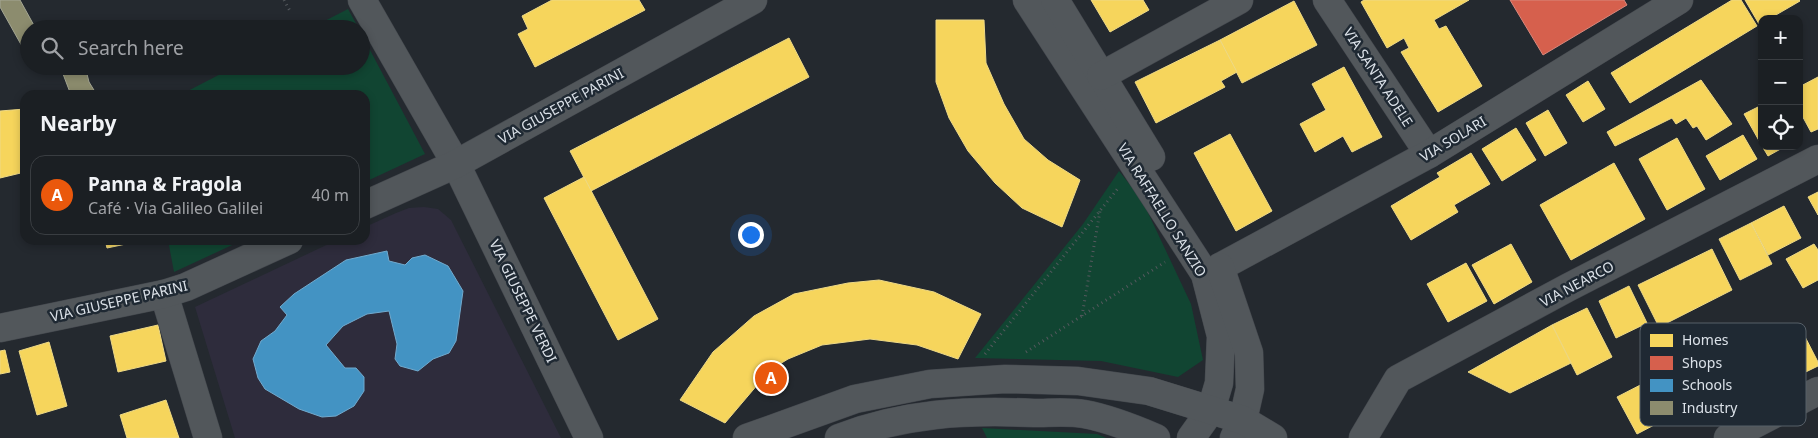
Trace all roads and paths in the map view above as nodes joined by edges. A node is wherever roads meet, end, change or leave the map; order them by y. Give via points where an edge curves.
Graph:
1 (284, 0) edge
2 (362, 0) edge
3 (753, 0) edge
4 (1027, 0) edge
5 (1054, 0) edge
6 (1239, 0) edge
7 (1327, 0) edge
8 (1678, 0) edge
9 (713, 9) edge
10 (290, 11) dead end
11 (1101, 76) junction
12 (1429, 154) junction
13 (1818, 159) edge
14 (456, 164) junction
15 (1136, 167) junction
16 (370, 203) edge
17 (1100, 210) junction
18 (278, 245) edge
19 (1188, 247) junction
20 (1220, 267) junction
21 (164, 294) junction
22 (1082, 316) junction
23 (0, 328) edge
24 (996, 380) junction
25 (963, 382) junction
26 (1818, 391) edge
27 (1806, 397) edge
28 (1211, 410) junction
29 (1751, 426) edge
30 (1239, 429) edge
31 (208, 438) edge
32 (589, 438) edge
33 (746, 438) edge
34 (839, 438) edge
35 (1156, 438) edge
36 (1191, 438) edge
37 (1273, 438) edge
38 (1362, 438) edge
39 (1728, 438) edge

1 - 10 path
2 - 14 street, VIA GIUSEPPE VERDI
3 - 9 street, VIA GIUSEPPE PARINI
4 - 15 street, VIA RAFFAELLO SANZIO
5 - 11 street, VIA RAFFAELLO SANZIO
6 - 11 street
7 - 12 street, VIA SANTA ADELE
8 - 12 street, VIA SOLARI
9 - 14 street, VIA GIUSEPPE PARINI
11 - 20 street, VIA RAFFAELLO SANZIO
12 - 20 street, VIA SOLARI
13 - 38 street, VIA NEARCO via 1398,379
14 - 16 street, VIA GIUSEPPE PARINI
14 - 32 street, VIA GIUSEPPE VERDI
15 - 17 path
15 - 19 street, VIA RAFFAELLO SANZIO
17 - 22 path
17 - 25 path
18 - 21 street, VIA GIUSEPPE PARINI
19 - 22 path
19 - 28 street, VIA RAFFAELLO SANZIO via 1205,274 1221,336 1219,383
20 - 30 street, VIA RAFFAELLO SANZIO via 1249,353 1250,390
21 - 23 street, VIA GIUSEPPE PARINI
21 - 31 street
22 - 24 path via 1021,356
24 - 25 street
24 - 28 street via 1078,380 1149,391
25 - 33 street via 930,384 856,399
26 - 27 street
28 - 30 street
28 - 36 street, VIA RAFFAELLO SANZIO
29 - 39 street
30 - 37 street
34 - 35 street via 866,428 936,414 988,411 1083,414

